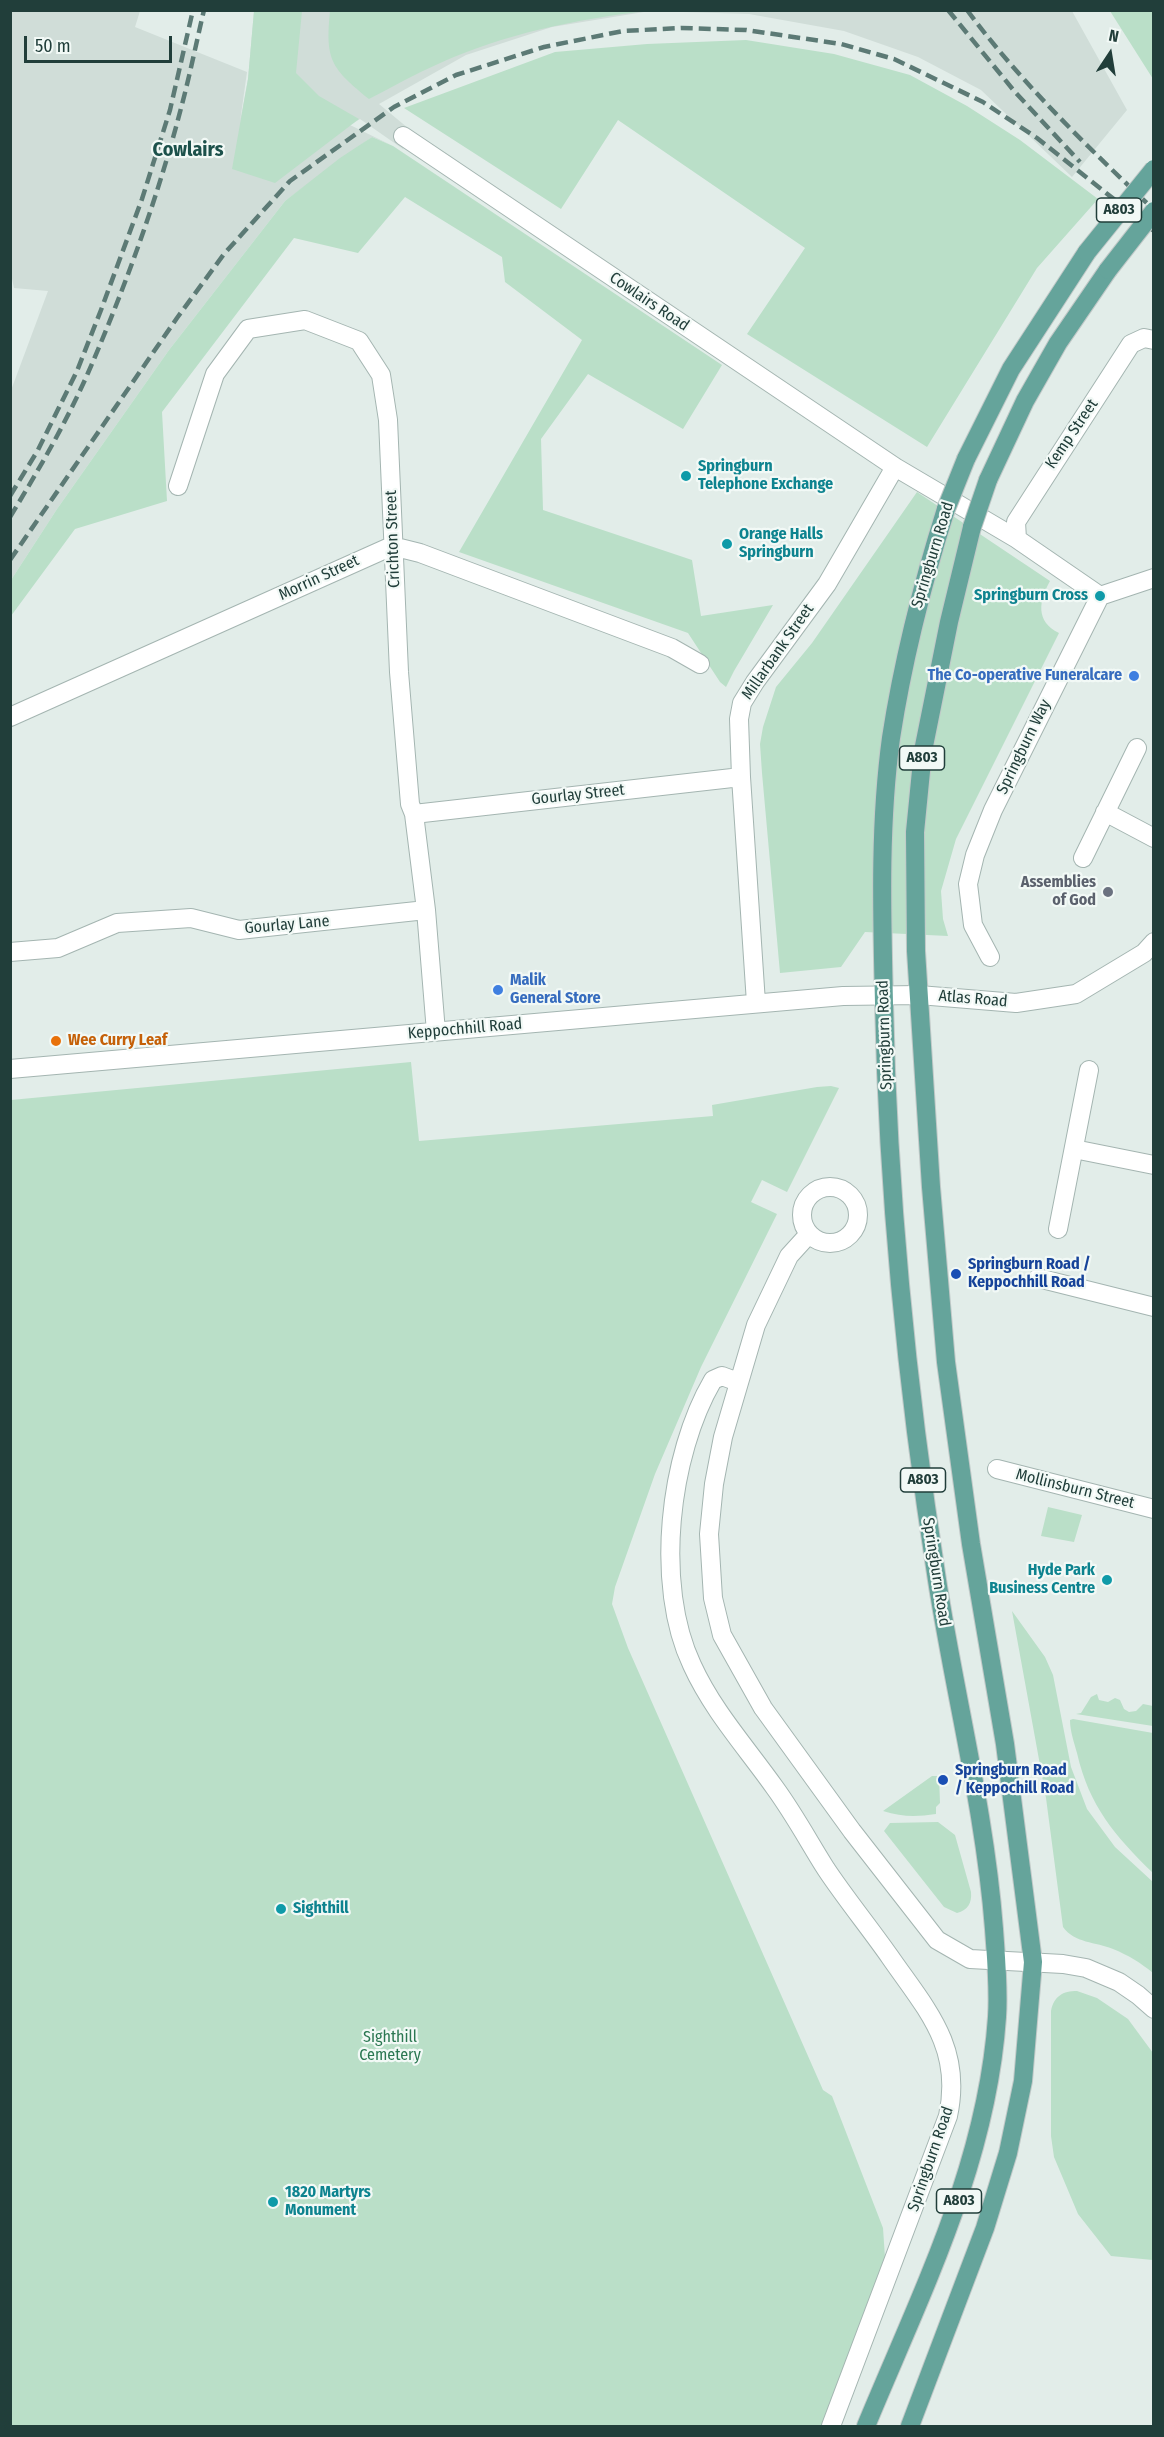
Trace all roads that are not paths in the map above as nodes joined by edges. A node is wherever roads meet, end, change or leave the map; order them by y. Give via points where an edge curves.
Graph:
1 (404, 136) dead end
2 (1154, 169) edge
3 (1154, 211) edge
4 (1149, 339) edge
5 (896, 467) junction
6 (178, 486) dead end
7 (1017, 539) junction
8 (392, 546) junction
9 (1154, 578) edge
10 (1100, 596) junction
11 (700, 664) dead end
12 (10, 717) edge
13 (1137, 748) dead end
14 (741, 777) junction
15 (1105, 812) junction
16 (414, 814) junction
17 (1154, 838) edge
18 (1083, 858) dead end
19 (426, 910) junction
20 (10, 952) edge
21 (1150, 952) edge
22 (990, 957) dead end
23 (884, 994) junction
24 (919, 995) junction
25 (756, 1003) junction
26 (436, 1032) junction
27 (10, 1069) edge
28 (1089, 1070) dead end
29 (1074, 1149) junction
30 (1154, 1165) edge
31 (1058, 1229) dead end
32 (809, 1234) dead end
33 (1038, 1278) dead end
34 (1154, 1306) edge
35 (738, 1382) junction
36 (997, 1469) dead end
37 (1154, 1509) edge
38 (996, 1962) junction
39 (1033, 1962) junction
40 (1154, 2009) edge
41 (831, 2427) edge
42 (866, 2427) edge
43 (910, 2427) edge

1 - 5 street, Cowlairs Road
2 - 23 main road, Springburn Road / A803, bridge via 1087,252 1011,369 946,509 917,605 891,742 883,838
3 - 24 main road, Springburn Road / A803, bridge via 1058,343 988,480 972,527 934,692 918,795 915,900
4 - 7 street, Kemp Street via 1131,344 1016,522
5 - 7 street, Cowlairs Road
5 - 14 street, Millarbank Street via 826,584 742,703
6 - 8 street, Crichton Street via 215,374 248,329 304,320 359,341 381,375 388,420
7 - 10 street
8 - 11 street via 672,648
8 - 12 street, Morrin Street
8 - 16 street, Crichton Street via 399,672
9 - 10 street
10 - 22 street, Springburn Way via 993,810 975,855 968,884 973,925
13 - 15 street
14 - 16 street, Gourlay Street
14 - 25 street, Millarbank Street
15 - 17 street
15 - 18 street
16 - 19 street, Crichton Street
19 - 20 street, Gourlay Lane via 239,930 191,918 117,923 58,948
19 - 26 street, Crichton Street
21 - 24 street, Atlas Road via 1077,994 1016,1003
23 - 24 street, Keppochhill Road
23 - 25 street, Keppochhill Road
23 - 38 main road, Springburn Road / A803 via 893,1211 911,1388 937,1581 987,1857
24 - 39 main road, Springburn Road / A803 via 946,1362 974,1567 1005,1744
25 - 26 street, Keppochhill Road
26 - 27 street, Keppochhill Road
28 - 29 street
29 - 30 street
29 - 31 street
32 - 35 street via 789,1256 753,1332
33 - 34 street
35 - 38 street via 718,1458 710,1517 711,1581 722,1635 763,1708 937,1940 970,1959
35 - 41 street, Springburn Road via 722,1376 713,1380 687,1440 673,1527 672,1581 677,1620 692,1665 708,1693 940,2031 952,2091 948,2116
36 - 37 street, Mollinsburn Street
38 - 39 street
38 - 42 main road, Springburn Road / A803 via 997,2014 992,2065 975,2150 952,2220
39 - 40 street via 1074,1965 1099,1972
39 - 43 main road, Springburn Road / A803 via 1023,2081 1008,2153 986,2228

